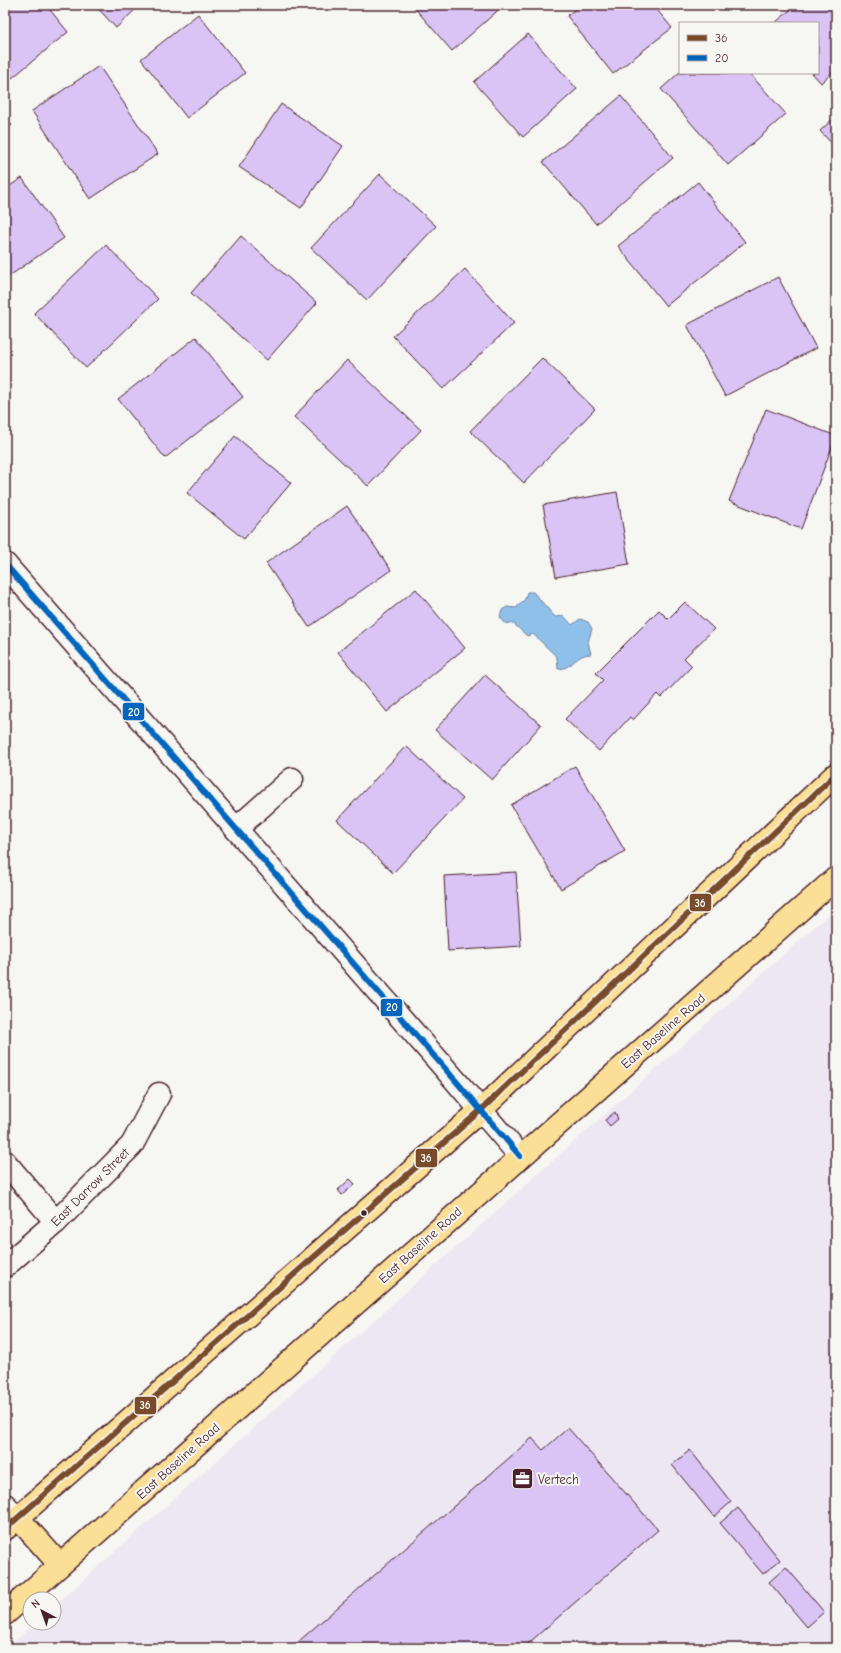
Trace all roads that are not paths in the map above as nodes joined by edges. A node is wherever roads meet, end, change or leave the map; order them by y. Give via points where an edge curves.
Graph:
1 (5, 564) edge
2 (836, 774) edge
3 (292, 779) dead end
4 (236, 829) junction
5 (836, 878) edge
6 (159, 1094) dead end
7 (481, 1110) junction
8 (520, 1156) junction
9 (5, 1162) edge
10 (56, 1222) junction
11 (5, 1266) edge
12 (9, 1517) edge
13 (60, 1565) junction
14 (5, 1614) edge

1 - 4 street
2 - 7 main road
3 - 4 street
4 - 7 street
5 - 8 main road, East Baseline Road
6 - 10 street, East Darrow Street via 132,1145
7 - 8 street
7 - 12 main road
8 - 13 main road, East Baseline Road
9 - 10 street
10 - 11 street, East Darrow Street
12 - 13 main road
13 - 14 main road, East Baseline Road

